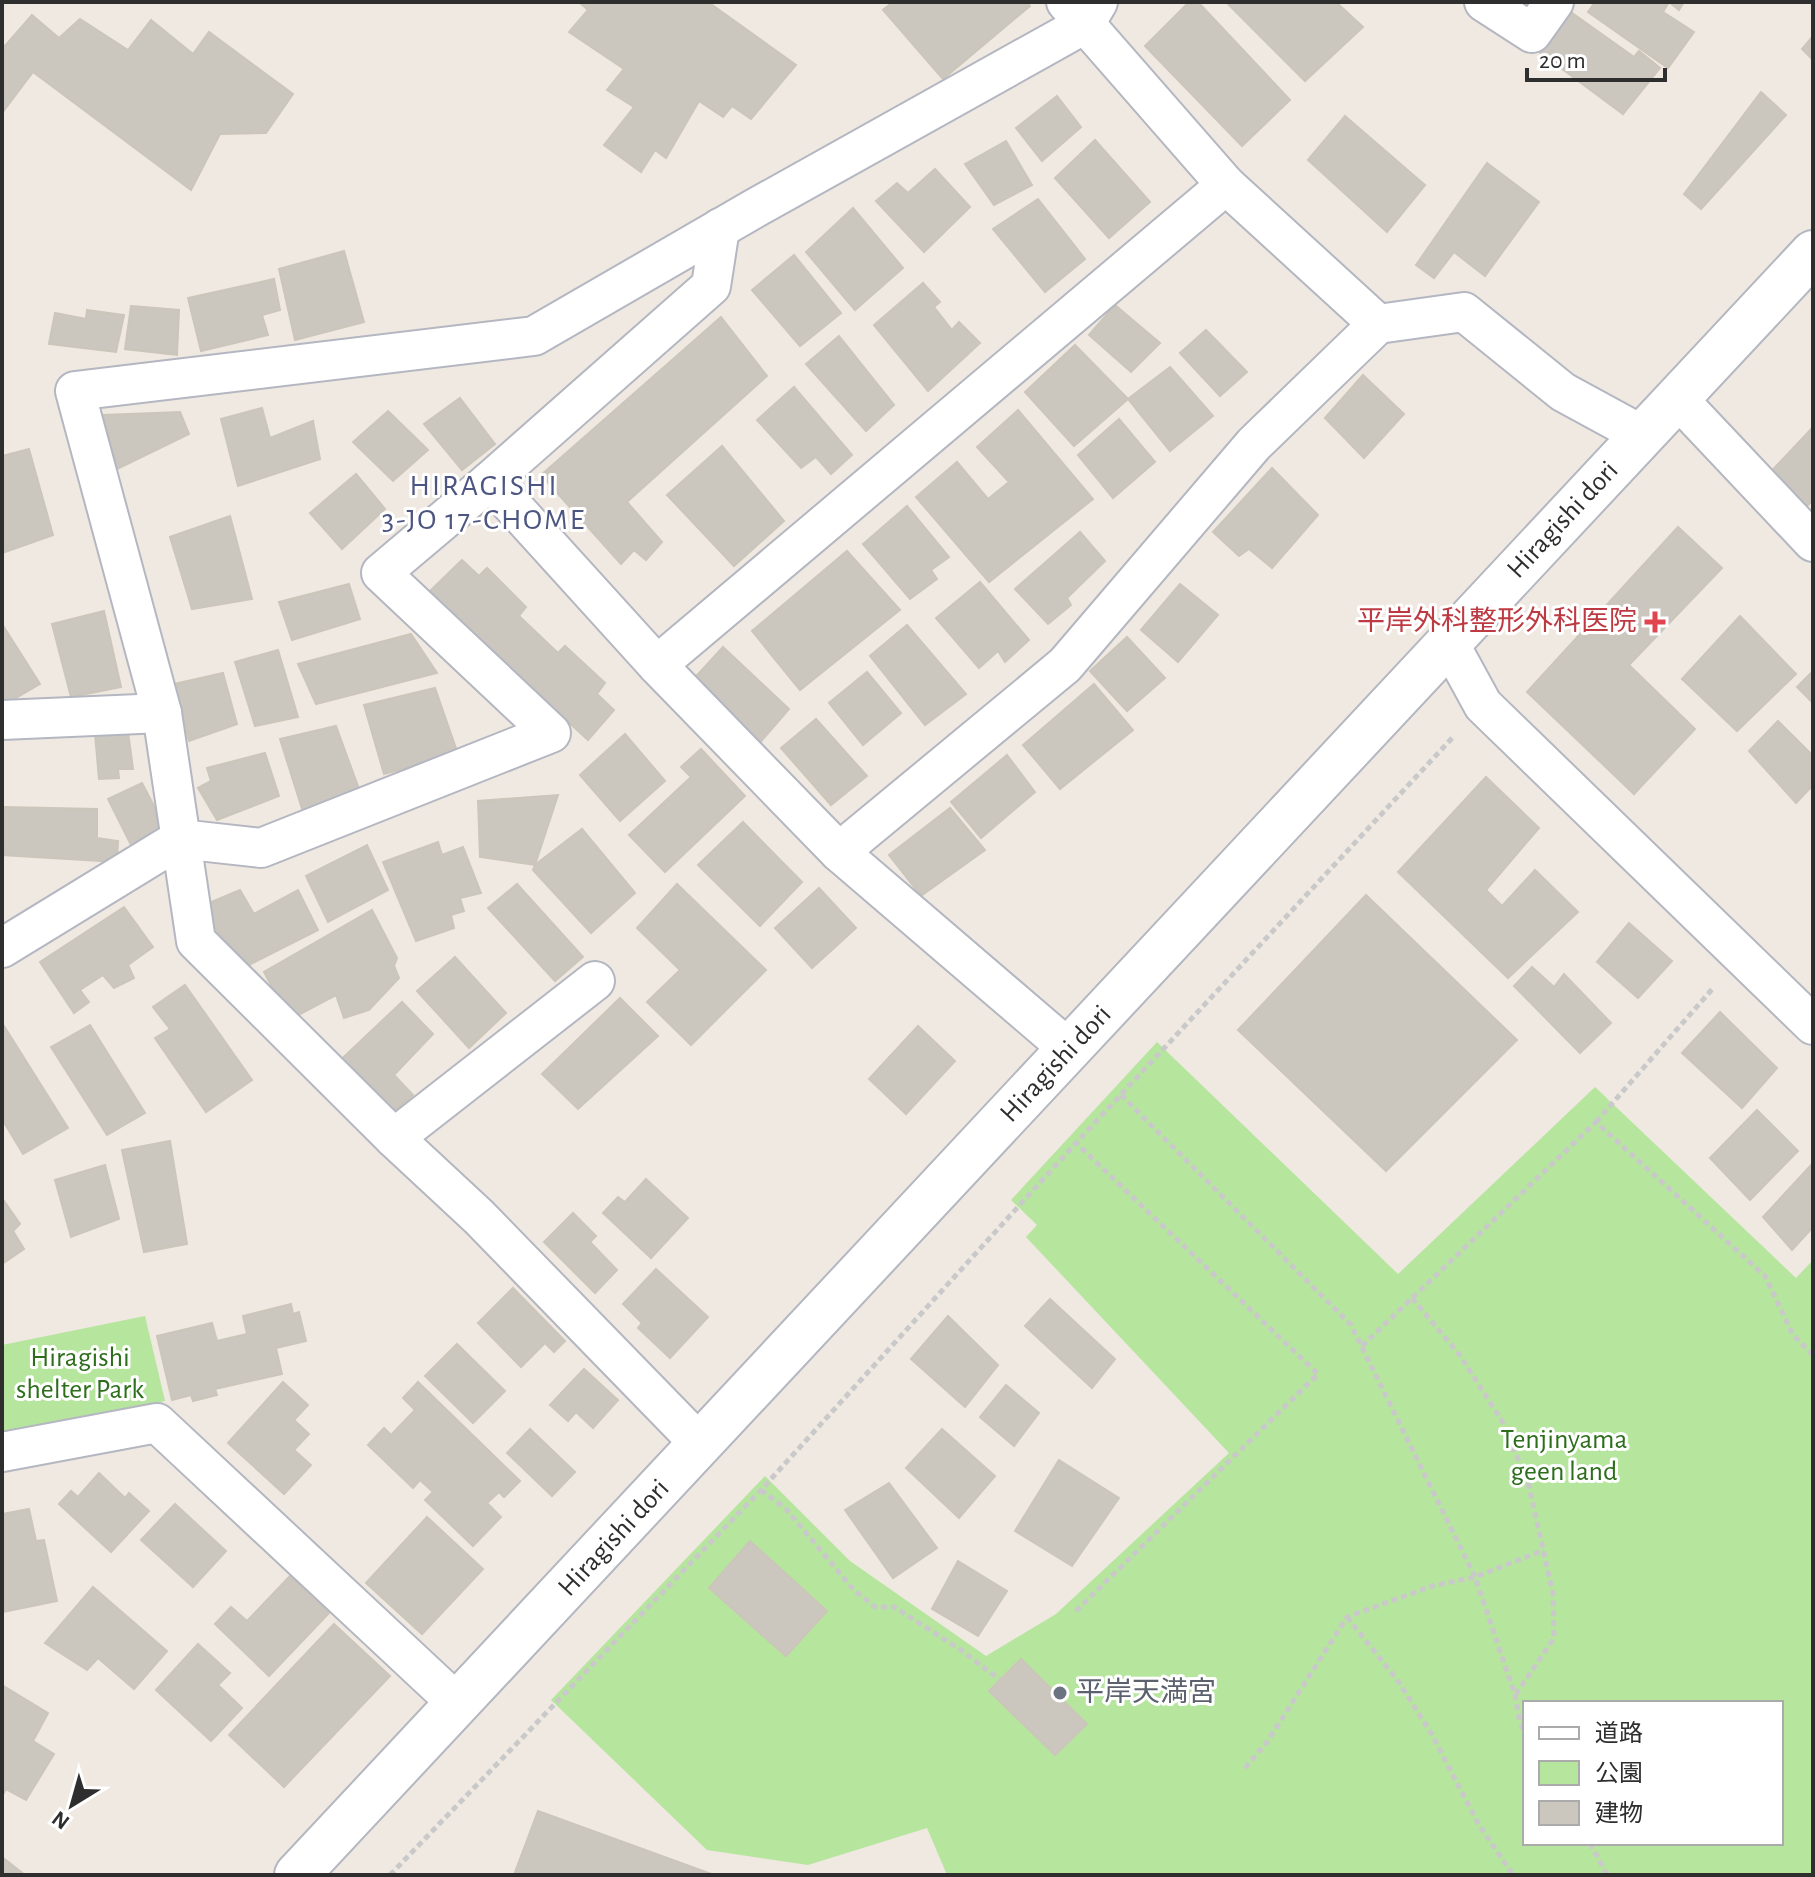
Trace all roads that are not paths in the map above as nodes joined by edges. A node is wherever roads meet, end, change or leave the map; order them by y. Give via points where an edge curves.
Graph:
1 (1484, 2) edge
2 (1554, 2) edge
3 (1083, 9) edge
4 (1226, 185) junction
5 (720, 228) junction
6 (1813, 253) edge
7 (1378, 324) junction
8 (1677, 398) junction
9 (1642, 435) junction
10 (490, 481) junction
11 (1813, 542) edge
12 (1448, 641) junction
13 (657, 665) junction
14 (162, 713) junction
15 (2, 720) edge
16 (180, 839) junction
17 (839, 852) junction
18 (2, 948) edge
19 (595, 981) dead end
20 (1813, 1025) edge
21 (1070, 1050) junction
22 (394, 1138) junction
23 (701, 1445) junction
24 (2, 1452) edge
25 (458, 1704) junction
26 (297, 1875) edge

1 - 2 street via 1532,33
3 - 4 street
3 - 5 street
4 - 7 street
4 - 13 street
5 - 10 street via 711,286
5 - 14 street via 534,336 75,391
6 - 8 street, Hiragishi dori
7 - 9 street via 1464,312 1563,392
7 - 17 street via 1254,444 1065,665
8 - 9 street, Hiragishi dori
8 - 11 street
9 - 12 street, Hiragishi dori
10 - 13 street
10 - 16 street via 381,573 551,733 261,848
12 - 20 street via 1483,705
12 - 21 street, Hiragishi dori
13 - 17 street
14 - 15 street
14 - 16 street
16 - 18 street
16 - 22 street via 196,941
17 - 21 street
19 - 22 street
21 - 23 street, Hiragishi dori
22 - 23 street via 479,1217
23 - 25 street, Hiragishi dori
24 - 25 street via 157,1423
25 - 26 street, Hiragishi dori

